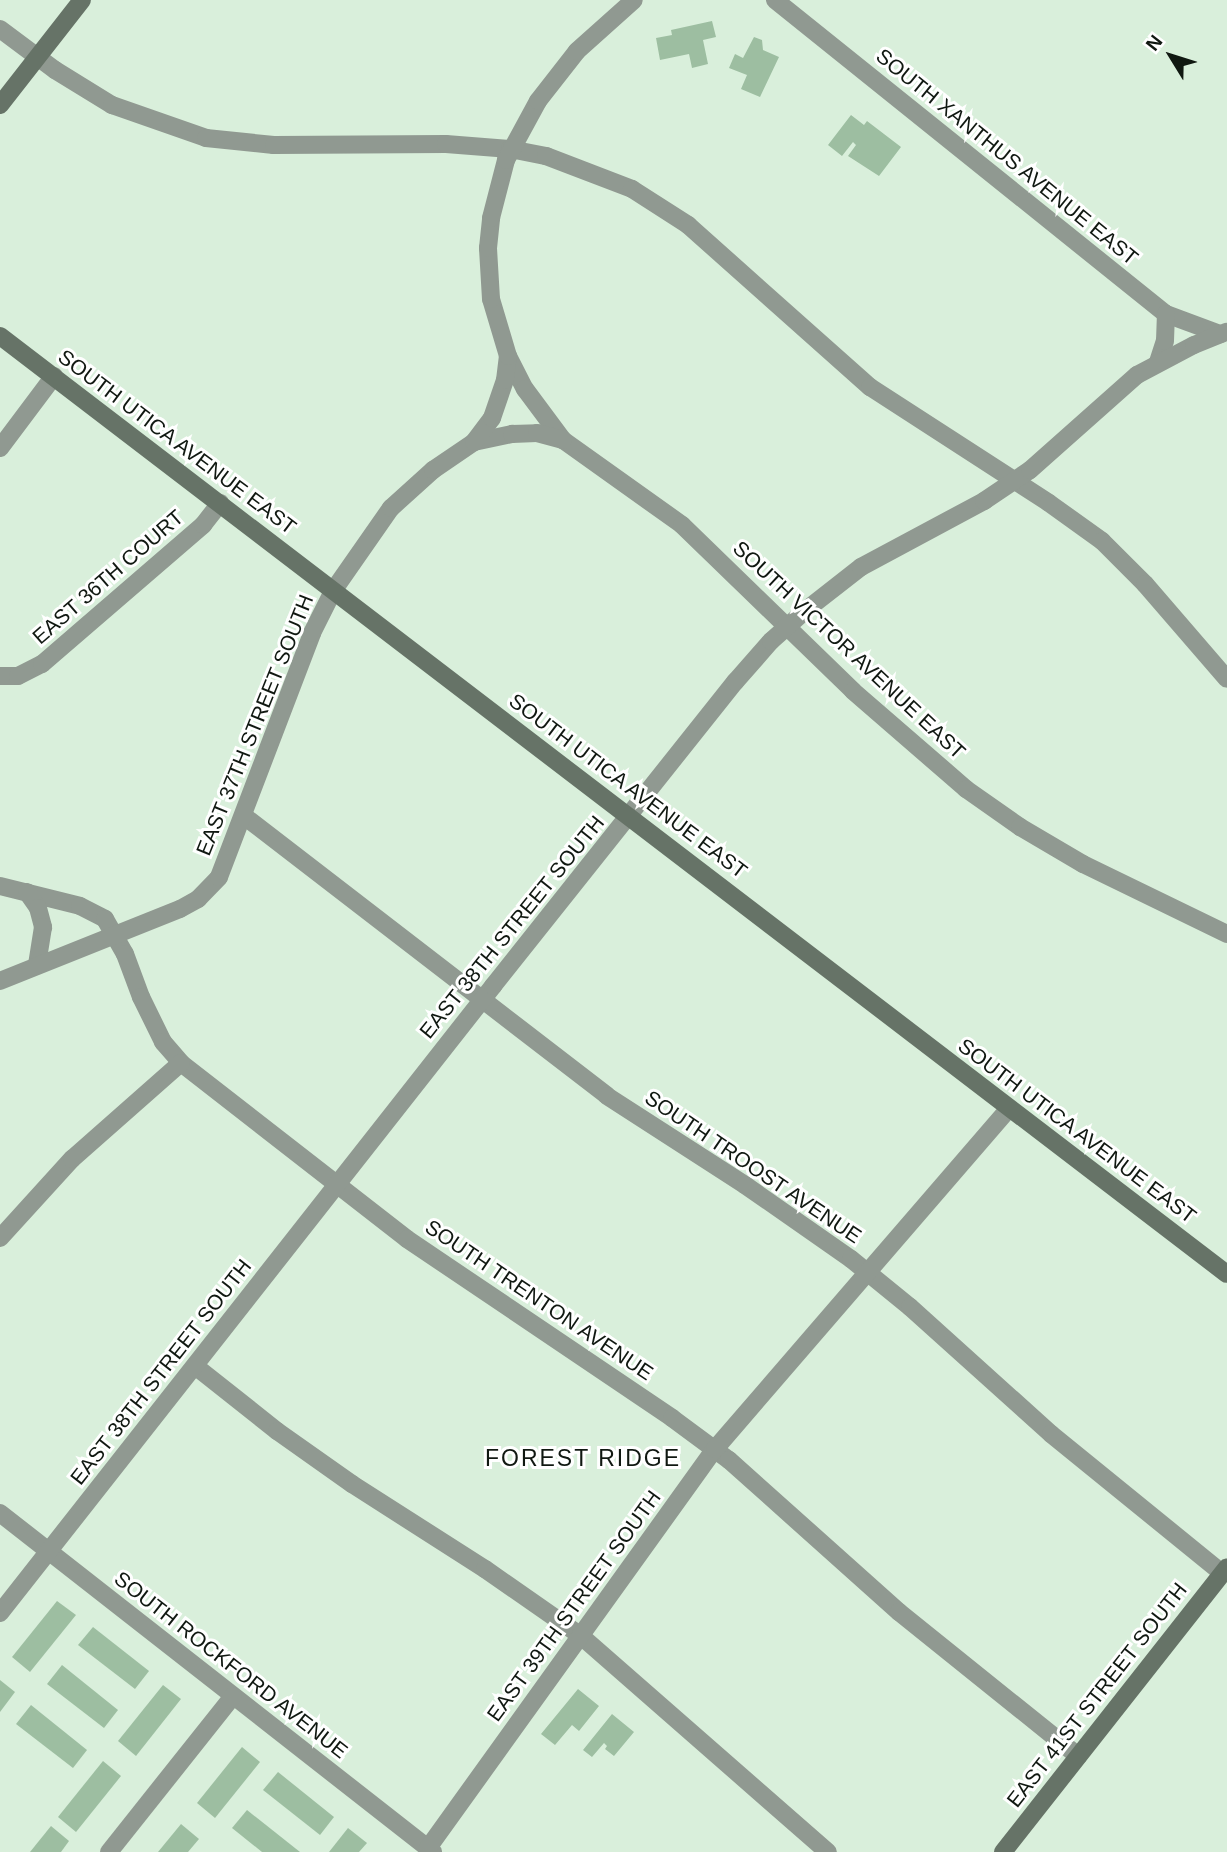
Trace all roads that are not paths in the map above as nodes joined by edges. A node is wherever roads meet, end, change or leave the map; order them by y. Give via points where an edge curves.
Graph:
1 (82, 0) edge
2 (634, 0) edge
3 (775, 0) edge
4 (0, 29) edge
5 (37, 57) junction
6 (0, 105) edge
7 (510, 149) junction
8 (1166, 314) junction
9 (1223, 333) edge
10 (0, 336) edge
11 (508, 356) junction
12 (1158, 362) junction
13 (54, 376) junction
14 (563, 440) junction
15 (474, 442) junction
16 (0, 448) edge
17 (1014, 480) junction
18 (220, 503) junction
19 (333, 591) junction
20 (788, 626) junction
21 (9, 676) edge
22 (1227, 680) edge
23 (244, 816) junction
24 (629, 816) junction
25 (0, 886) edge
26 (27, 892) junction
27 (1227, 934) edge
28 (116, 937) junction
29 (37, 966) junction
30 (0, 981) edge
31 (481, 1002) junction
32 (181, 1063) junction
33 (1009, 1108) junction
34 (336, 1184) junction
35 (0, 1238) edge
36 (867, 1272) junction
37 (1227, 1274) edge
38 (195, 1366) junction
39 (715, 1449) junction
40 (0, 1513) edge
41 (48, 1551) junction
42 (1224, 1570) edge
43 (0, 1613) edge
44 (581, 1636) junction
45 (233, 1696) junction
46 (1077, 1756) junction
47 (421, 1848) edge
48 (109, 1852) edge
49 (828, 1852) edge
50 (1003, 1852) edge

1 - 5 street
2 - 7 street, EAST 37TH STREET SOUTH via 577,51 538,101
3 - 8 street, SOUTH XANTHUS AVENUE EAST
4 - 5 street
5 - 6 street
5 - 7 street via 111,104 206,138 274,145 446,144
7 - 11 street, EAST 37TH STREET SOUTH via 497,189 488,248 491,299
7 - 17 street via 605,176 661,206 698,233 870,387
8 - 9 street, SOUTH XANTHUS AVENUE EAST
8 - 12 street
9 - 12 street, EAST 38TH STREET SOUTH
10 - 13 street, SOUTH UTICA AVENUE EAST
11 - 14 street, SOUTH VICTOR AVENUE EAST
11 - 15 street, EAST 37TH STREET SOUTH via 492,418
12 - 17 street, EAST 38TH STREET SOUTH via 1118,389
13 - 16 street
13 - 18 street, SOUTH UTICA AVENUE EAST
14 - 15 street, SOUTH VICTOR AVENUE EAST via 537,433
14 - 20 street, SOUTH VICTOR AVENUE EAST via 682,525
15 - 19 street, EAST 37TH STREET SOUTH via 433,470 391,508
17 - 20 street, EAST 38TH STREET SOUTH via 861,567
17 - 22 street via 1123,560
18 - 19 street, SOUTH UTICA AVENUE EAST
18 - 21 street, EAST 36TH COURT via 203,525 42,664
19 - 23 street, EAST 37TH STREET SOUTH via 312,633
19 - 24 street, SOUTH UTICA AVENUE EAST
20 - 24 street, EAST 38TH STREET SOUTH via 735,682
20 - 27 street, SOUTH VICTOR AVENUE EAST via 907,741 988,804 1083,864
23 - 28 street, EAST 37TH STREET SOUTH via 229,859 209,889 180,909
23 - 31 street, SOUTH TROOST AVENUE
24 - 31 street, EAST 38TH STREET SOUTH
24 - 33 street, SOUTH UTICA AVENUE EAST
25 - 26 street, SOUTH TRENTON AVENUE
26 - 28 street, SOUTH TRENTON AVENUE via 80,906 104,919
26 - 29 street via 38,908 43,928
28 - 29 street, EAST 37TH STREET SOUTH
28 - 32 street, SOUTH TRENTON AVENUE via 163,1042
29 - 30 street, EAST 37TH STREET SOUTH
31 - 34 street, EAST 38TH STREET SOUTH
31 - 36 street, SOUTH TROOST AVENUE via 607,1096 745,1185
32 - 34 street, SOUTH TRENTON AVENUE
32 - 35 street via 72,1159
33 - 36 street, EAST 39TH STREET SOUTH
33 - 37 street, SOUTH UTICA AVENUE EAST
34 - 38 street, EAST 38TH STREET SOUTH
34 - 39 street, SOUTH TRENTON AVENUE via 489,1297
36 - 39 street, EAST 39TH STREET SOUTH
36 - 42 street, SOUTH TROOST AVENUE via 1061,1443
38 - 41 street, EAST 38TH STREET SOUTH
38 - 44 street via 352,1485
39 - 44 street, EAST 39TH STREET SOUTH
39 - 46 street, SOUTH TRENTON AVENUE via 899,1612
40 - 41 street, SOUTH ROCKFORD AVENUE
41 - 43 street, EAST 38TH STREET SOUTH
41 - 45 street, SOUTH ROCKFORD AVENUE
42 - 46 street, EAST 41ST STREET SOUTH
44 - 47 street, EAST 39TH STREET SOUTH
44 - 49 street
45 - 47 street, SOUTH ROCKFORD AVENUE
45 - 48 street
46 - 50 street, EAST 41ST STREET SOUTH

